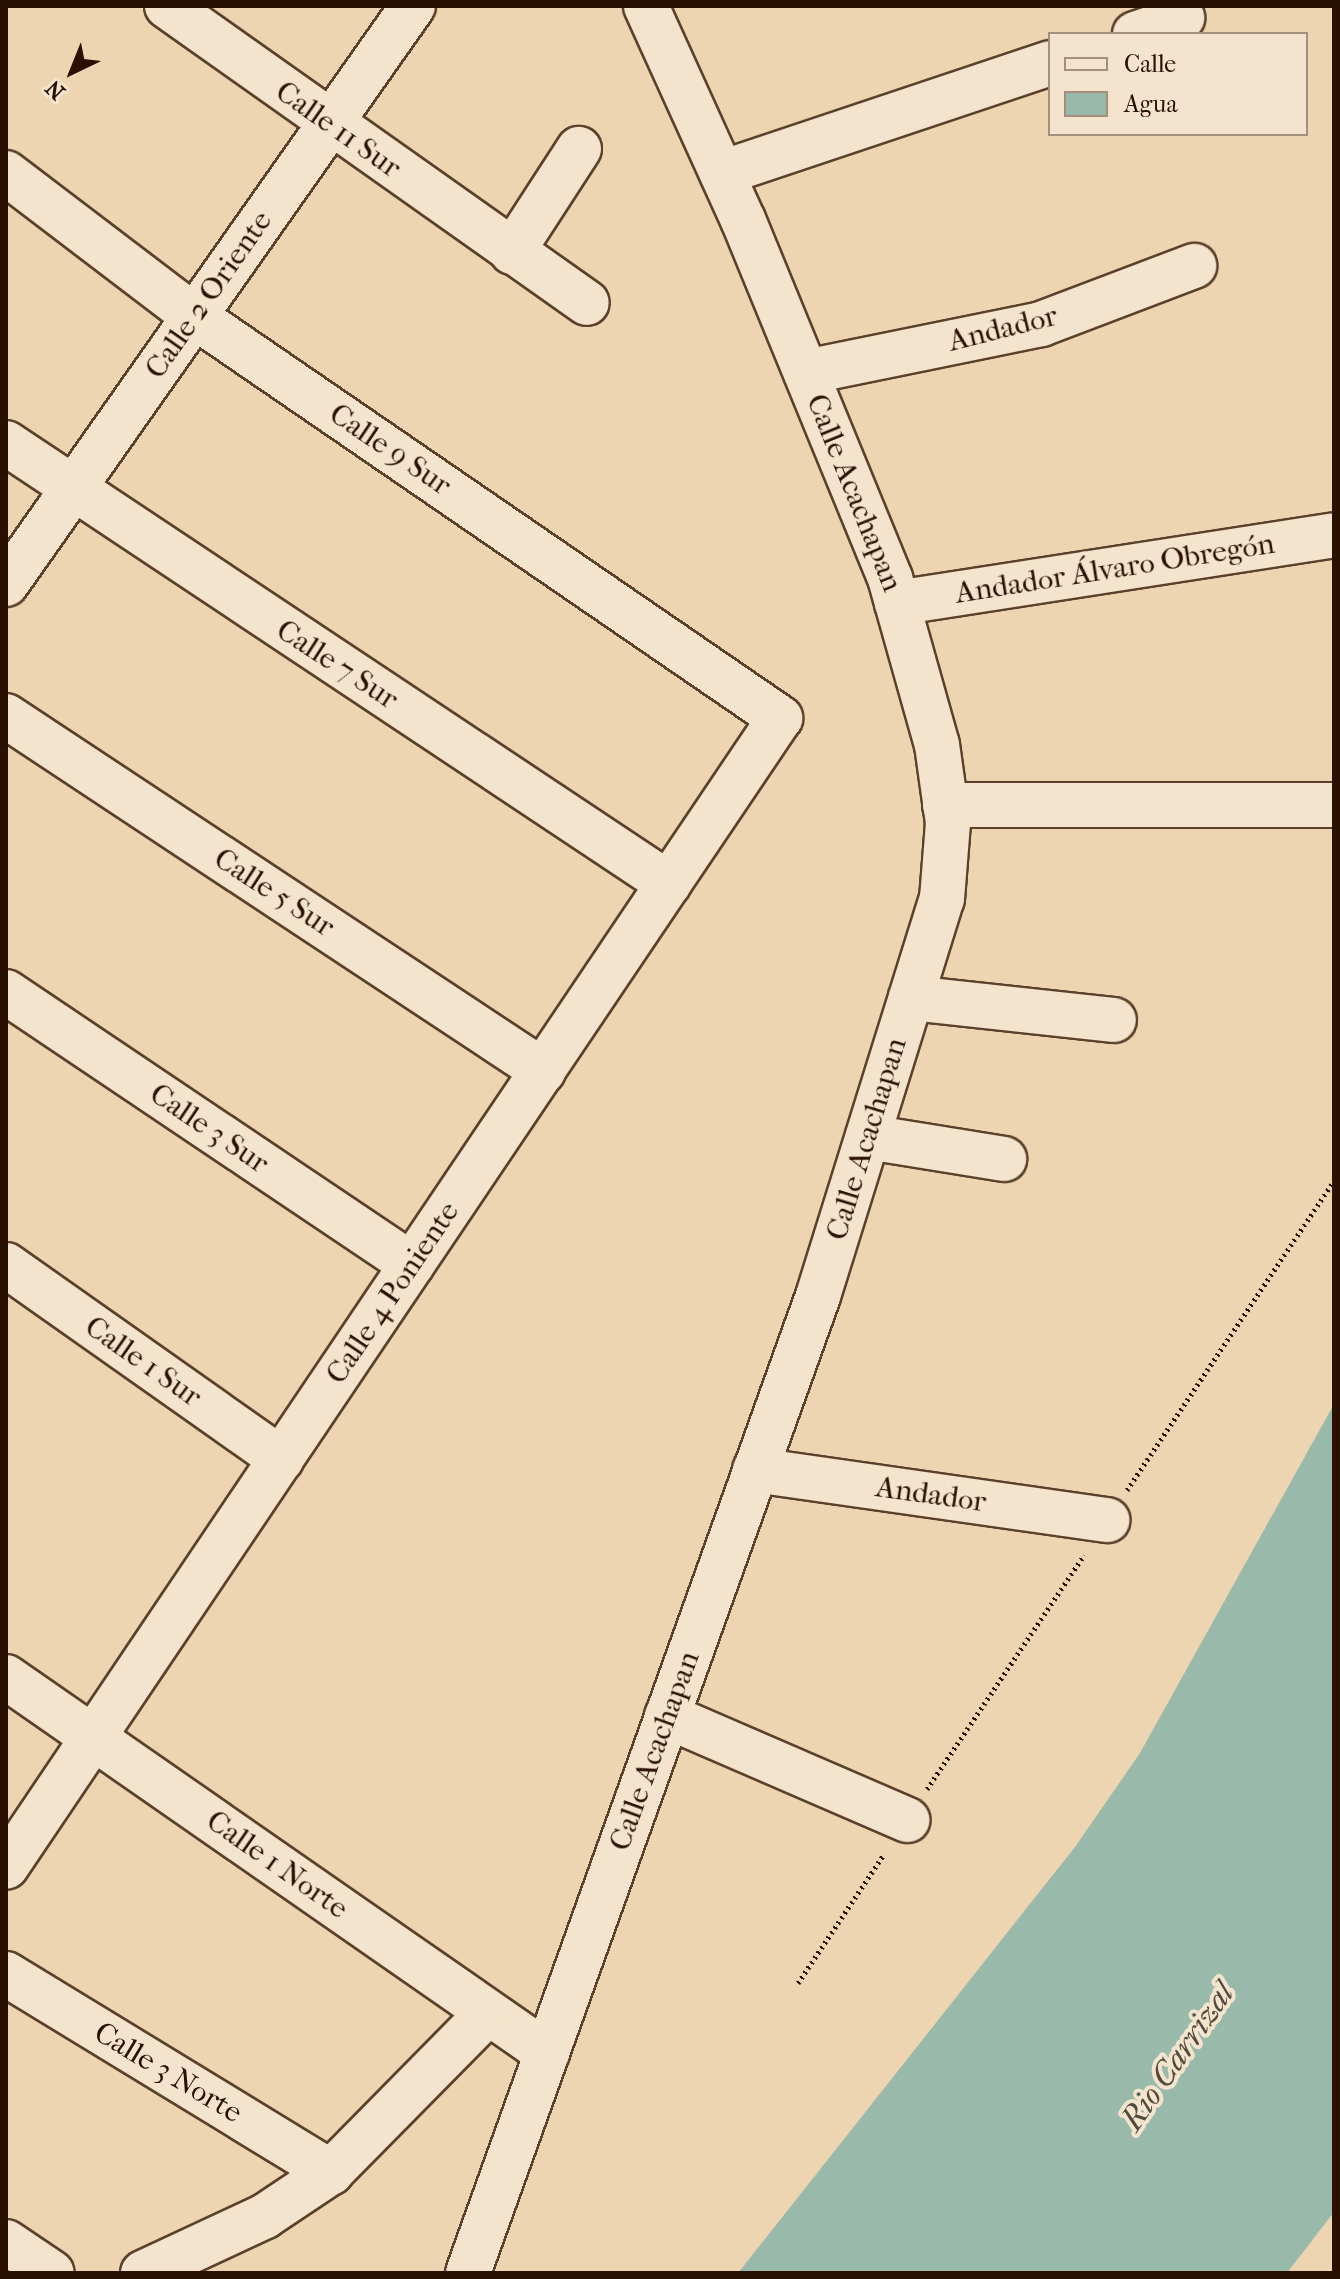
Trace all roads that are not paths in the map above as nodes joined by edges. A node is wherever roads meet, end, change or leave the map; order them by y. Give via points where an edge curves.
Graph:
1 (167, 6) edge
2 (413, 6) edge
3 (646, 6) edge
4 (1182, 18) dead end
5 (1141, 32) edge
6 (1048, 64) edge
7 (329, 125) junction
8 (579, 149) dead end
9 (6, 173) edge
10 (722, 173) junction
11 (512, 252) junction
12 (1194, 266) dead end
13 (587, 303) dead end
14 (194, 316) junction
15 (806, 372) junction
16 (6, 443) edge
17 (73, 491) junction
18 (1334, 535) edge
19 (6, 584) edge
20 (897, 603) junction
21 (6, 716) edge
22 (780, 718) joint
23 (945, 805) junction
24 (1334, 805) edge
25 (669, 884) junction
26 (6, 992) edge
27 (911, 998) junction
28 (1114, 1020) dead end
29 (543, 1071) junction
30 (868, 1137) junction
31 (1004, 1159) dead end
32 (6, 1265) edge
33 (412, 1265) junction
34 (281, 1459) junction
35 (755, 1470) junction
36 (1107, 1520) road end
37 (6, 1677) edge
38 (667, 1716) junction
39 (94, 1737) junction
40 (907, 1820) road end
41 (6, 1867) edge
42 (6, 1974) edge
43 (488, 2013) junction
44 (547, 2053) junction
45 (331, 2172) junction
46 (6, 2242) edge
47 (52, 2273) edge
48 (143, 2273) edge
49 (468, 2273) edge

1 - 7 street, Calle 11 Sur
2 - 7 street, Calle 2 Oriente
3 - 10 street, Calle Acachapan
4 - 5 street
6 - 10 street
7 - 11 street, Calle 11 Sur
7 - 14 street, Calle 2 Oriente
8 - 11 street
9 - 14 street, Calle 9 Sur
10 - 15 street, Calle Acachapan
11 - 13 street, Calle 11 Sur
12 - 15 street, Andador via 1041,324
14 - 17 street, Calle 2 Oriente
14 - 22 street, Calle 9 Sur
15 - 20 street, Calle Acachapan
16 - 17 street, Calle 7 Sur
17 - 19 street, Calle 2 Oriente
17 - 25 street, Calle 7 Sur
18 - 20 street, Andador Álvaro Obregón
20 - 23 street, Calle Acachapan via 937,745
21 - 29 street, Calle 5 Sur
22 - 25 street, Calle 4 Poniente
23 - 24 street
23 - 27 street, Calle Acachapan via 942,899
25 - 29 street, Calle 4 Poniente
26 - 33 street, Calle 3 Sur
27 - 28 street
27 - 30 street, Calle Acachapan
29 - 33 street, Calle 4 Poniente
30 - 31 street
30 - 35 street, Calle Acachapan
32 - 34 street, Calle 1 Sur
33 - 34 street, Calle 4 Poniente
34 - 39 street, Calle 4 Poniente
35 - 36 street, Andador
35 - 38 street, Calle Acachapan
37 - 39 street, Calle 1 Norte
38 - 40 street
38 - 44 street, Calle Acachapan
39 - 41 street, Calle 4 Poniente
39 - 43 street, Calle 1 Norte
42 - 45 street, Calle 3 Norte
43 - 44 street, Calle 1 Norte
43 - 45 street
44 - 49 street, Calle Acachapan
45 - 48 street via 265,2216
46 - 47 street

